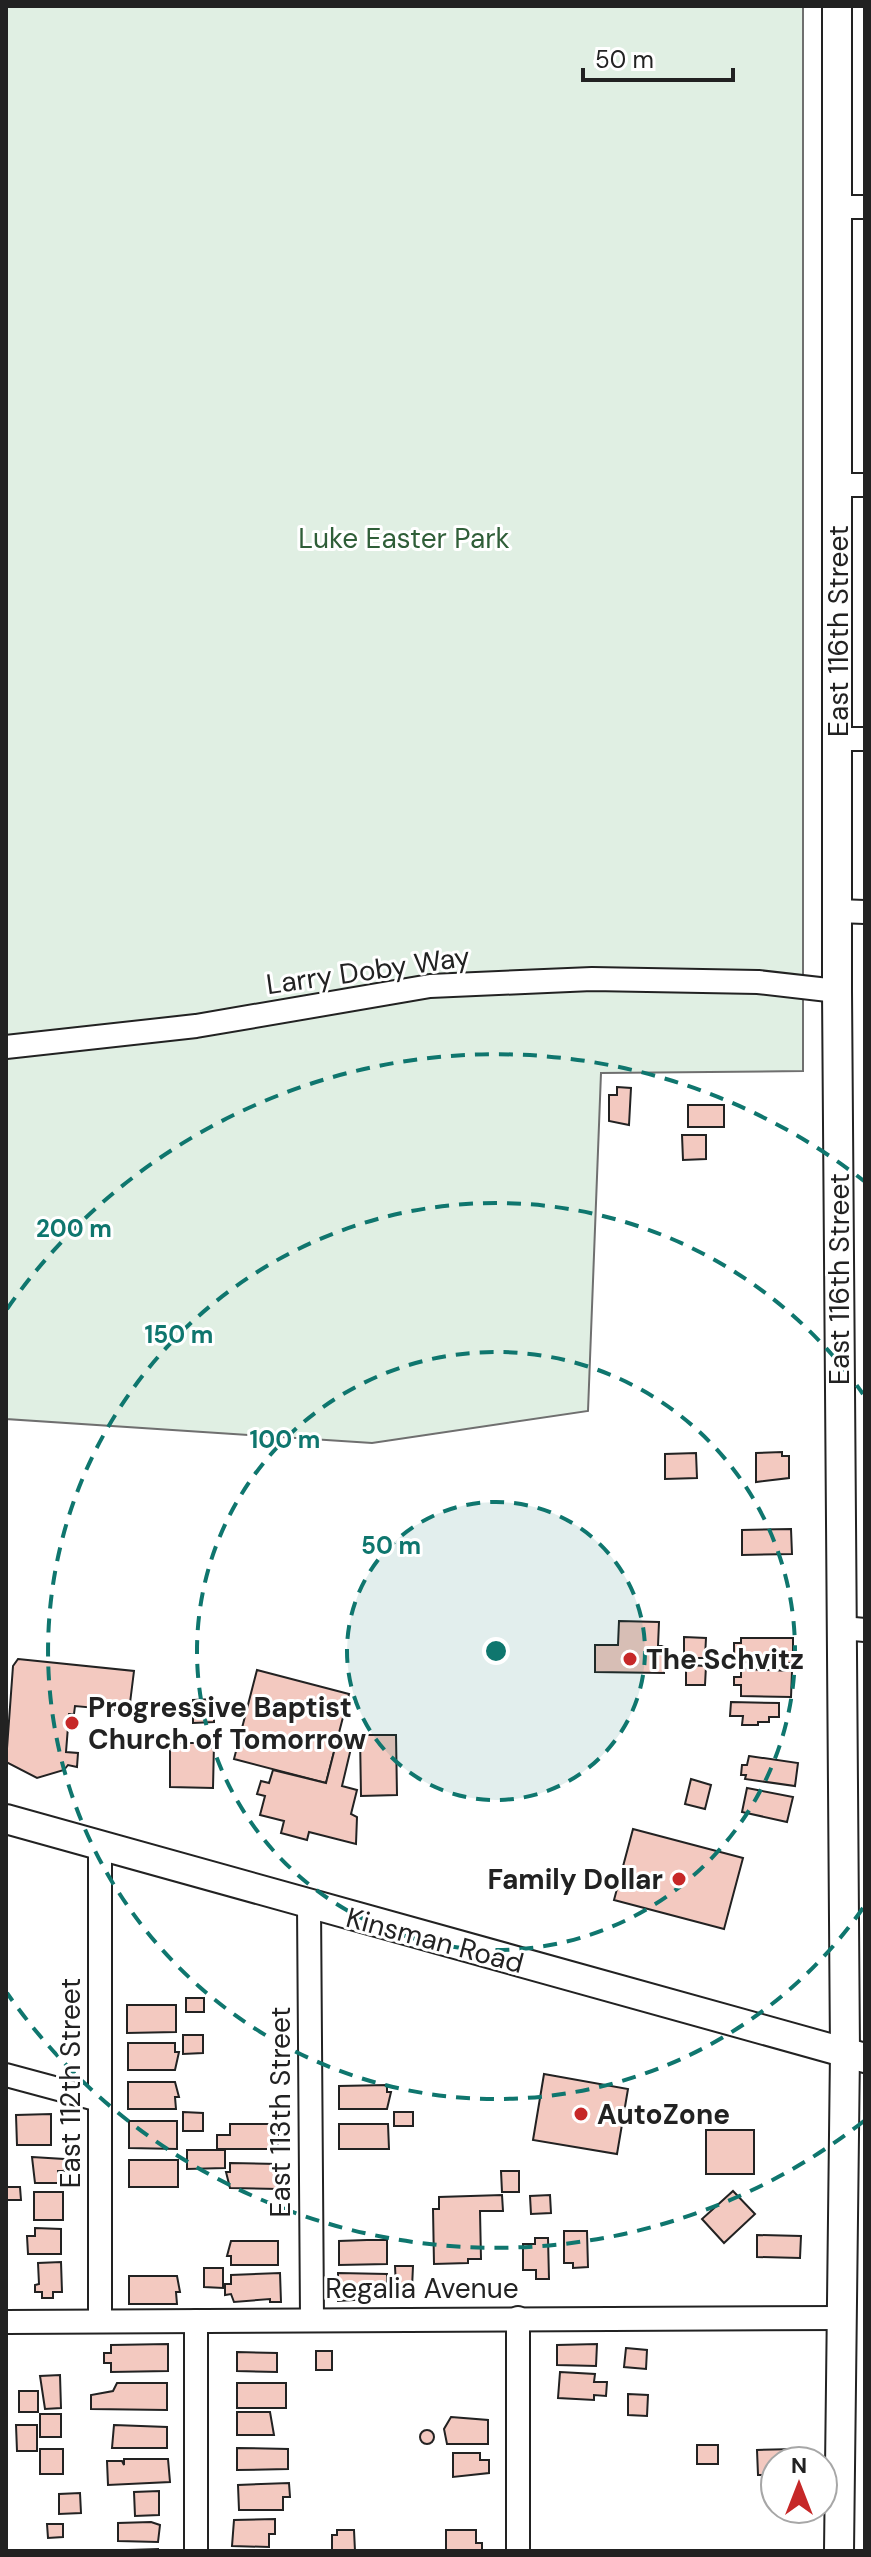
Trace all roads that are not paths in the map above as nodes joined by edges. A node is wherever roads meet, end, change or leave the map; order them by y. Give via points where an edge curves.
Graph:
1 (837, 6) edge
2 (852, 207) edge
3 (837, 485) junction
4 (865, 485) edge
5 (852, 739) edge
6 (837, 911) junction
7 (865, 912) edge
8 (837, 991) junction
9 (6, 1047) edge
10 (854, 1629) edge
11 (6, 1819) edge
12 (100, 1845) junction
13 (309, 1905) junction
14 (855, 2055) edge
15 (6, 2075) edge
16 (99, 2100) junction
17 (312, 2318) junction
18 (518, 2318) junction
19 (839, 2318) junction
20 (100, 2321) junction
21 (196, 2321) junction
22 (6, 2322) edge
23 (196, 2551) edge
24 (518, 2551) edge
25 (839, 2551) edge

1 - 2 main road, East 116th Street
2 - 3 main road, East 116th Street
3 - 4 street
3 - 5 main road, East 116th Street
5 - 6 main road, East 116th Street
6 - 7 street
6 - 8 main road, East 116th Street
8 - 9 street, Larry Doby Way via 758,982 592,979 430,986 196,1026
8 - 10 main road, East 116th Street
10 - 14 main road, East 116th Street
11 - 12 main road, Kinsman Road
12 - 13 main road, Kinsman Road
12 - 16 street, East 112th Street
13 - 14 main road, Kinsman Road
13 - 17 street, East 113th Street
14 - 19 main road, East 116th Street
15 - 16 street
16 - 20 street, East 112th Street
17 - 18 street, Regalia Avenue
17 - 21 street, Regalia Avenue
18 - 19 street, Regalia Avenue
18 - 24 street
19 - 25 main road, East 116th Street
20 - 21 street, Regalia Avenue
20 - 22 street, Regalia Avenue
21 - 23 street

